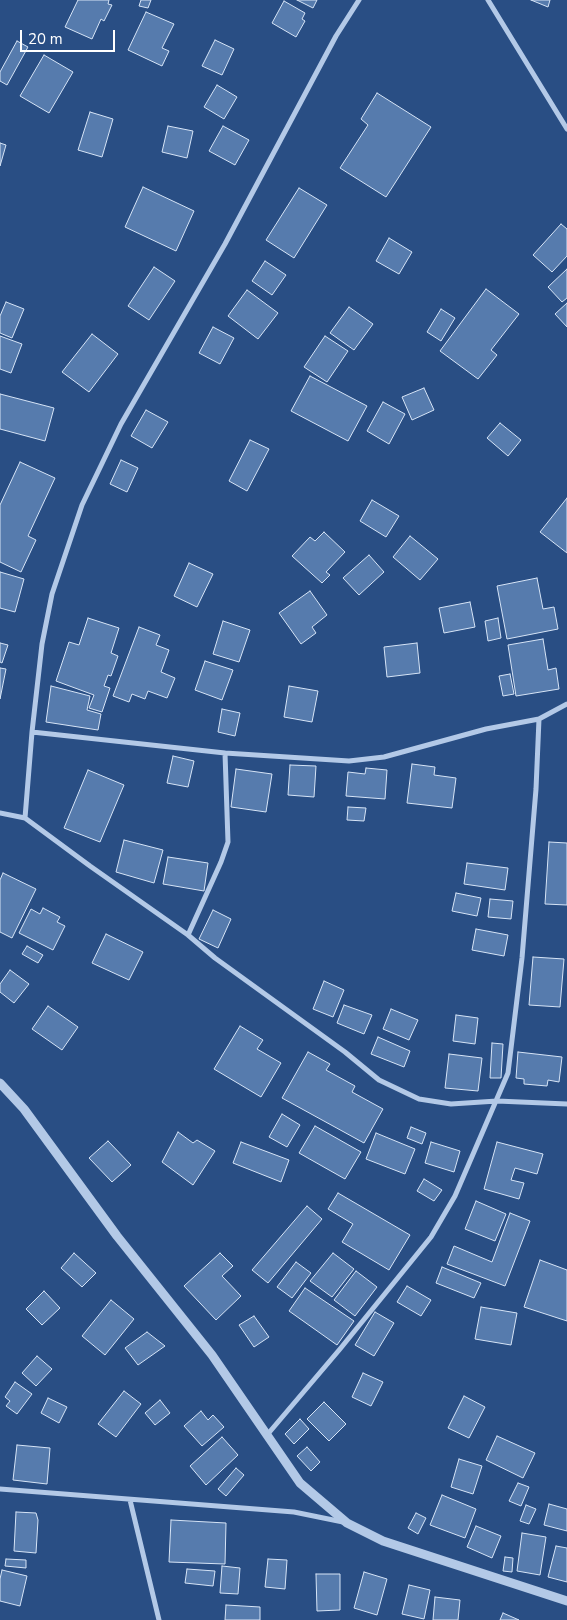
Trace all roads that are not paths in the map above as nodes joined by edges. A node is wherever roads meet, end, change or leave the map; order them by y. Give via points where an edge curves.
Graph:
1 (359, 0) edge
2 (488, 0) edge
3 (567, 129) edge
4 (567, 704) edge
5 (539, 719) junction
6 (32, 732) junction
7 (225, 753) junction
8 (0, 813) edge
9 (25, 818) junction
10 (188, 935) junction
11 (0, 1083) edge
12 (497, 1101) junction
13 (567, 1104) edge
14 (266, 1436) junction
15 (0, 1489) edge
16 (130, 1500) junction
17 (347, 1523) junction
18 (567, 1601) edge
19 (159, 1620) edge

1 - 6 street via 121,424 82,505 52,594 42,644
2 - 3 street
4 - 5 street
5 - 7 street via 486,729 384,757 349,761
5 - 12 street via 522,958 508,1073
6 - 7 street
6 - 9 street
7 - 10 street via 228,842
8 - 9 street
9 - 10 street
10 - 12 street via 379,1080 419,1099 451,1104
11 - 14 street via 212,1355
12 - 13 street
12 - 14 street via 455,1196 431,1237
14 - 17 street via 300,1483
15 - 16 street
16 - 17 street via 294,1512
16 - 19 street
17 - 18 street via 383,1541

